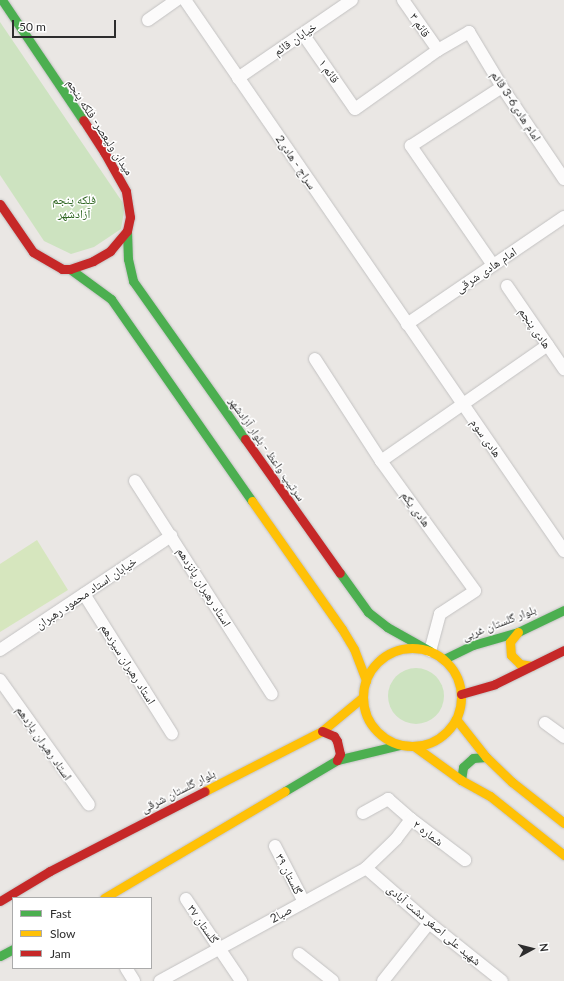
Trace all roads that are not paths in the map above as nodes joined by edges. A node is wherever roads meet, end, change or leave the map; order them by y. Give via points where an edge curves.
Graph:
1 (2, 0) edge
2 (177, 0) edge
3 (185, 0) edge
4 (352, 0) edge
5 (404, 0) edge
6 (148, 20) dead end
7 (303, 34) junction
8 (438, 50) junction
9 (238, 78) junction
10 (502, 87) junction
11 (564, 179) edge
12 (0, 204) edge
13 (564, 217) edge
14 (127, 231) junction
15 (493, 266) junction
16 (70, 268) junction
17 (507, 286) dead end
18 (407, 324) junction
19 (548, 345) junction
20 (314, 359) dead end
21 (564, 369) edge
22 (463, 404) junction
23 (381, 461) junction
24 (135, 481) dead end
25 (171, 536) junction
26 (564, 551) edge
27 (84, 594) junction
28 (564, 610) edge
29 (518, 632) junction
30 (0, 650) edge
31 (564, 650) edge
32 (430, 651) junction
33 (444, 659) junction
34 (532, 666) junction
35 (0, 680) edge
36 (366, 681) junction
37 (272, 694) dead end
38 (461, 694) junction
39 (363, 697) junction
40 (456, 719) junction
41 (545, 723) dead end
42 (322, 731) junction
43 (172, 734) dead end
44 (564, 737) edge
45 (400, 745) junction
46 (414, 746) junction
47 (486, 757) junction
48 (337, 760) junction
49 (461, 780) junction
50 (89, 805) dead end
51 (363, 813) dead end
52 (411, 819) junction
53 (564, 823) edge
54 (396, 839) joint
55 (275, 846) dead end
56 (564, 855) edge
57 (465, 860) dead end
58 (366, 868) junction
59 (106, 897) edge
60 (186, 899) dead end
61 (0, 901) edge
62 (304, 902) junction
63 (429, 923) junction
64 (220, 948) junction
65 (12, 950) edge
66 (299, 954) dead end
67 (0, 956) edge
68 (127, 969) edge
69 (134, 981) edge
70 (160, 981) edge
71 (241, 981) edge
72 (333, 981) edge
73 (383, 981) edge
74 (502, 981) edge

1 - 14 main road, میدان ولیعصر- فلکه پنجم via 104,152 126,191 130,217
2 - 6 street
3 - 9 street, سراج - هادی2
4 - 7 street, خیابان قائم
5 - 8 street, قائم ۳
7 - 8 street, قائم ۱ via 355,108
7 - 9 street, خیابان قائم
8 - 10 street, امام هادی6-3 قائم via 469,32
9 - 18 street, سراج - هادی2
10 - 11 street, امام هادی6-3 قائم
10 - 15 street via 411,146
12 - 16 main road via 33,252 62,269
13 - 15 street, امام هادی شرقی
14 - 16 main road via 110,251 93,261
14 - 32 main road, سرتیپ واعظ - بلوار آزادشهر via 128,259 133,281 368,612 387,627
15 - 18 street, امام هادی شرقی
16 - 36 main road via 111,298 342,629 354,649
17 - 19 street, هادی پنجم
18 - 22 street, هادی سوم
19 - 21 street, هادی پنجم
19 - 22 street
20 - 23 street, هادی یکم
22 - 23 street
22 - 26 street, هادی سوم
23 - 32 street, هادی یکم via 475,591 440,614
24 - 25 street, استاد رهبران پانزدهم
25 - 27 street, خیابان استاد محمود رهبران
25 - 37 street, استاد رهبران پانزدهم
27 - 30 street, خیابان استاد محمود رهبران
27 - 43 street, استاد رهبران سیزدهم
28 - 29 main road, بلوار گلستان غربی
29 - 33 main road, بلوار گلستان غربی via 473,645
29 - 34 main road via 510,642 511,655 520,664
31 - 34 main road
32 - 33 main road
32 - 36 main road via 411,648 392,652 376,664
33 - 38 main road via 456,675
34 - 38 main road via 495,684
35 - 50 street, استاد رهبران یازدهم
36 - 39 main road
38 - 40 main road
39 - 42 main road, بلوار گلستان شرقی
39 - 45 main road via 364,708 373,728 381,736
40 - 46 main road via 449,730 439,738 427,744
40 - 47 main road
41 - 44 street
42 - 48 main road via 334,736 338,741 340,754
42 - 61 main road, بلوار گلستان شرقی via 50,871
45 - 46 main road
45 - 48 main road
46 - 49 main road
47 - 49 main road via 473,758 463,767
47 - 53 main road via 512,782
48 - 59 main road
49 - 56 main road via 490,796
51 - 52 street via 388,799
52 - 54 street, شماره ۲
52 - 57 street, شماره ۲
54 - 58 street, صبا2
55 - 62 street, گلستان ۳۹
58 - 62 street, صبا2
58 - 63 street, شهید علی اصغر دشت آبادی
60 - 64 street, گلستان ۳۷
62 - 64 street, صبا2
63 - 73 street
63 - 74 street, شهید علی اصغر دشت آبادی
64 - 70 street, صبا2
64 - 71 street, گلستان ۳۷
65 - 67 main road
66 - 72 street
68 - 69 street

